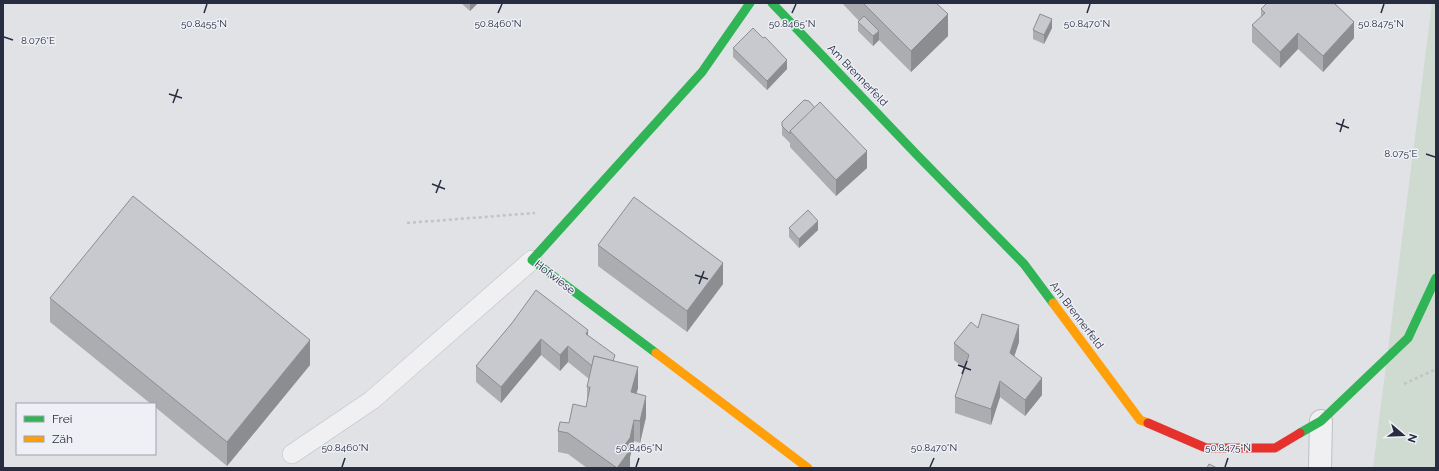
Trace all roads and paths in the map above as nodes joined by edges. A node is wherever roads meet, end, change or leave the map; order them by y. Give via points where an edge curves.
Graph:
1 (750, 3) edge
2 (772, 3) edge
3 (535, 213) dead end
4 (407, 223) dead end
5 (532, 260) junction
6 (1436, 278) edge
7 (1321, 421) junction
8 (292, 454) dead end
9 (808, 468) edge
10 (1320, 468) edge

1 - 5 street, Hofwiese via 702,72
2 - 7 street, Am Brennerfeld via 1024,264 1140,420 1206,448 1275,448
3 - 4 path
5 - 8 lane via 372,400
5 - 9 street, Hofwiese
6 - 7 street, Am Brennerfeld via 1408,338
7 - 10 street

